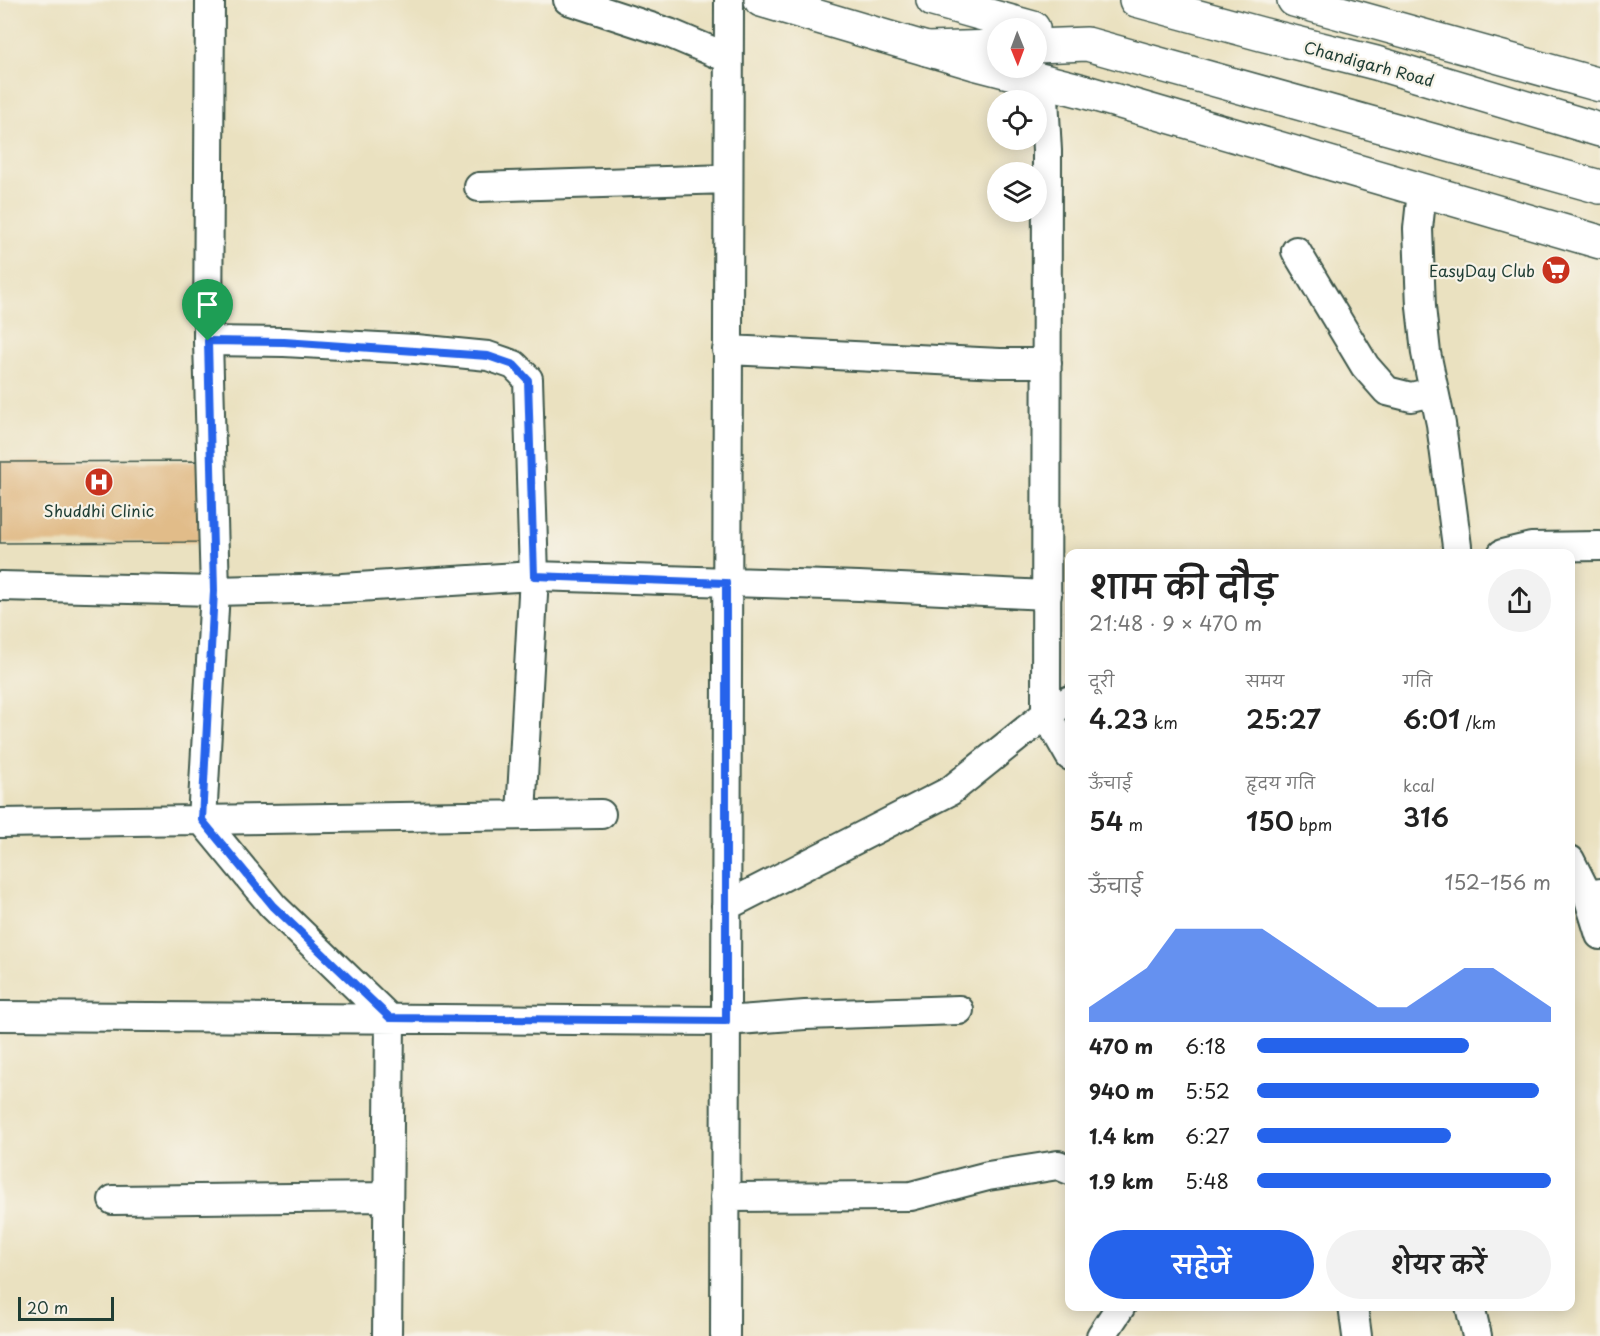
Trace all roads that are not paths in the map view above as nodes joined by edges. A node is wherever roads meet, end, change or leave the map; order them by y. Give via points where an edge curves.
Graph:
1 (210, 0) edge
2 (568, 0) edge
3 (729, 0) edge
4 (761, 0) edge
5 (933, 0) edge
6 (1136, 0) edge
7 (1294, 0) edge
8 (996, 18) edge
9 (1047, 32) edge
10 (1087, 44) junction
11 (1047, 46) edge
12 (987, 47) edge
13 (927, 49) junction
14 (728, 58) junction
15 (1043, 80) junction
16 (1600, 85) edge
17 (1600, 130) edge
18 (728, 179) junction
19 (479, 187) dead end
20 (1600, 187) edge
21 (1422, 191) junction
22 (1600, 242) edge
23 (1296, 252) dead end
24 (208, 341) junction
25 (727, 350) junction
26 (1047, 363) junction
27 (1433, 392) junction
28 (1600, 546) edge
29 (1457, 549) edge
30 (1523, 549) edge
31 (534, 576) junction
32 (726, 583) junction
33 (0, 586) edge
34 (214, 591) junction
35 (1047, 595) junction
36 (1058, 707) edge
37 (1065, 736) edge
38 (601, 814) dead end
39 (521, 815) junction
40 (202, 820) junction
41 (0, 823) edge
42 (1575, 867) edge
43 (1594, 895) edge
44 (726, 906) junction
45 (1600, 935) edge
46 (959, 1010) dead end
47 (0, 1016) edge
48 (390, 1018) junction
49 (726, 1021) junction
50 (1065, 1168) edge
51 (388, 1197) junction
52 (725, 1197) junction
53 (113, 1200) dead end
54 (1118, 1311) edge
55 (1354, 1311) edge
56 (1471, 1311) edge
57 (387, 1336) edge
58 (724, 1336) edge
59 (1101, 1336) edge
60 (1357, 1336) edge
61 (1477, 1336) edge

1 - 24 street
2 - 14 street via 669,33
3 - 14 street
4 - 13 main road
5 - 8 main road
6 - 17 main road, Chandigarh Road via 1376,63
7 - 16 main road
9 - 10 main road
10 - 11 main road
10 - 20 main road
12 - 13 main road
13 - 15 main road
14 - 18 street
15 - 21 main road
15 - 26 street
18 - 19 street
18 - 25 street
21 - 22 main road
21 - 27 street via 1418,229 1421,307
23 - 27 street via 1365,366 1387,391 1411,397
24 - 31 street via 417,350 488,356 514,365 528,380
24 - 34 street
25 - 26 street
25 - 32 street
26 - 35 street
27 - 29 street via 1441,424
28 - 30 street
31 - 32 street
31 - 34 street
31 - 39 street
32 - 35 street
32 - 44 street
33 - 34 street
34 - 40 street
35 - 36 street
36 - 37 street
36 - 44 street via 950,791
38 - 39 street
39 - 40 street
40 - 41 street
40 - 48 street via 273,906
42 - 43 street
43 - 45 street
44 - 49 street
46 - 49 street
47 - 48 street
48 - 49 street
48 - 51 street
49 - 52 street
50 - 52 street via 1058,1165 988,1176 911,1196
51 - 53 street
51 - 57 street
52 - 58 street
54 - 59 street
55 - 60 street
56 - 61 street

